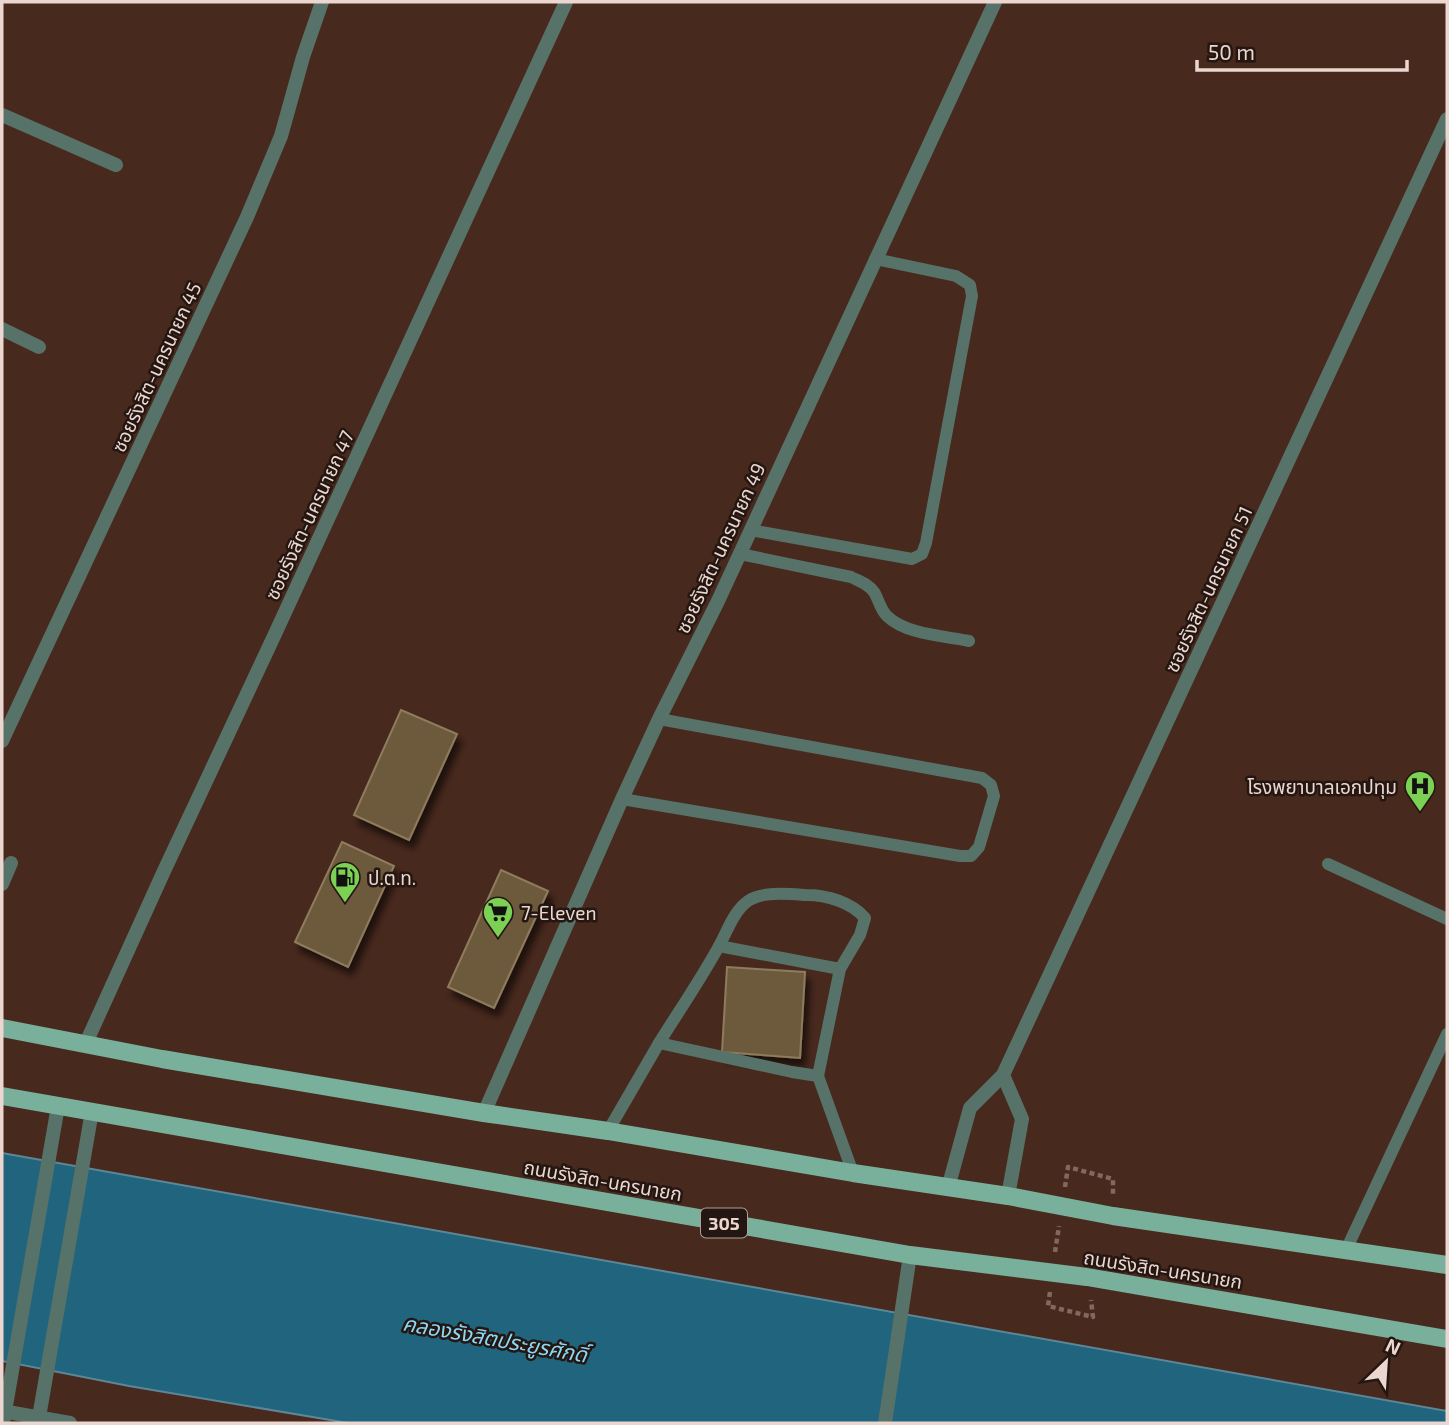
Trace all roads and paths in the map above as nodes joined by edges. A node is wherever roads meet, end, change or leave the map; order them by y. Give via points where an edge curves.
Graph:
1 (322, 2) edge
2 (566, 2) edge
3 (995, 2) edge
4 (2, 115) edge
5 (1447, 119) edge
6 (116, 166) dead end
7 (875, 258) junction
8 (2, 329) edge
9 (39, 347) dead end
10 (750, 530) junction
11 (740, 554) junction
12 (969, 641) dead end
13 (659, 719) junction
14 (2, 741) edge
15 (622, 799) junction
16 (11, 863) dead end
17 (1328, 864) dead end
18 (2, 884) edge
19 (1447, 919) edge
20 (719, 946) junction
21 (839, 969) junction
22 (2, 1028) edge
23 (1447, 1034) edge
24 (86, 1043) junction
25 (659, 1043) junction
26 (1003, 1075) junction
27 (818, 1076) junction
28 (2, 1096) edge
29 (58, 1106) junction
30 (92, 1111) junction
31 (484, 1113) junction
32 (608, 1131) junction
33 (853, 1173) junction
34 (948, 1188) junction
35 (1064, 1192) dead end
36 (1008, 1196) junction
37 (1113, 1216) junction
38 (1060, 1217) dead end
39 (1346, 1250) junction
40 (910, 1255) junction
41 (1055, 1255) dead end
42 (1447, 1265) edge
43 (1087, 1277) junction
44 (1051, 1280) dead end
45 (1447, 1339) edge
46 (3, 1415) edge
47 (38, 1420) edge
48 (69, 1423) edge
49 (885, 1423) edge

1 - 14 street, ซอยรังสิต-นครนายก 45 via 281,136 247,217
2 - 24 street, ซอยรังสิต-นครนายก 47
3 - 7 street, ซอยรังสิต-นครนายก 49
4 - 6 street
5 - 26 street, ซอยรังสิต-นครนายก 51
7 - 10 street, ซอยรังสิต-นครนายก 49
7 - 10 lane via 956,276 970,285 972,296 922,554 912,559
8 - 9 street
10 - 11 street, ซอยรังสิต-นครนายก 49
11 - 12 lane via 851,577 873,589 883,612 906,629
11 - 13 street, ซอยรังสิต-นครนายก 49
13 - 15 street, ซอยรังสิต-นครนายก 49
13 - 15 lane via 982,778 991,785 994,796 979,847 971,856 960,856
15 - 31 street, ซอยรังสิต-นครนายก 49
16 - 18 street
17 - 19 lane
20 - 21 lane
20 - 21 lane via 733,917 750,899 774,893 815,895 856,908 865,918
20 - 25 lane
21 - 27 lane
22 - 24 main road
23 - 39 lane
24 - 31 main road
25 - 27 lane
25 - 32 lane
26 - 34 street, ซอยรังสิต-นครนายก 51 via 970,1108
26 - 36 street via 1022,1119
27 - 33 lane
28 - 29 main road, ถนนรังสิต-นครนายก / 305
29 - 30 main road, ถนนรังสิต-นครนายก / 305
29 - 46 street
30 - 40 main road, ถนนรังสิต-นครนายก / 305
30 - 47 street
31 - 32 main road
32 - 33 main road
33 - 34 main road
34 - 36 main road
35 - 37 path via 1068,1167 1113,1179
36 - 37 main road
37 - 39 main road
38 - 41 path
39 - 42 main road
40 - 43 main road, ถนนรังสิต-นครนายก / 305
40 - 49 street
43 - 44 path via 1093,1317 1048,1306
43 - 45 main road, ถนนรังสิต-นครนายก / 305
46 - 47 street
47 - 48 street

